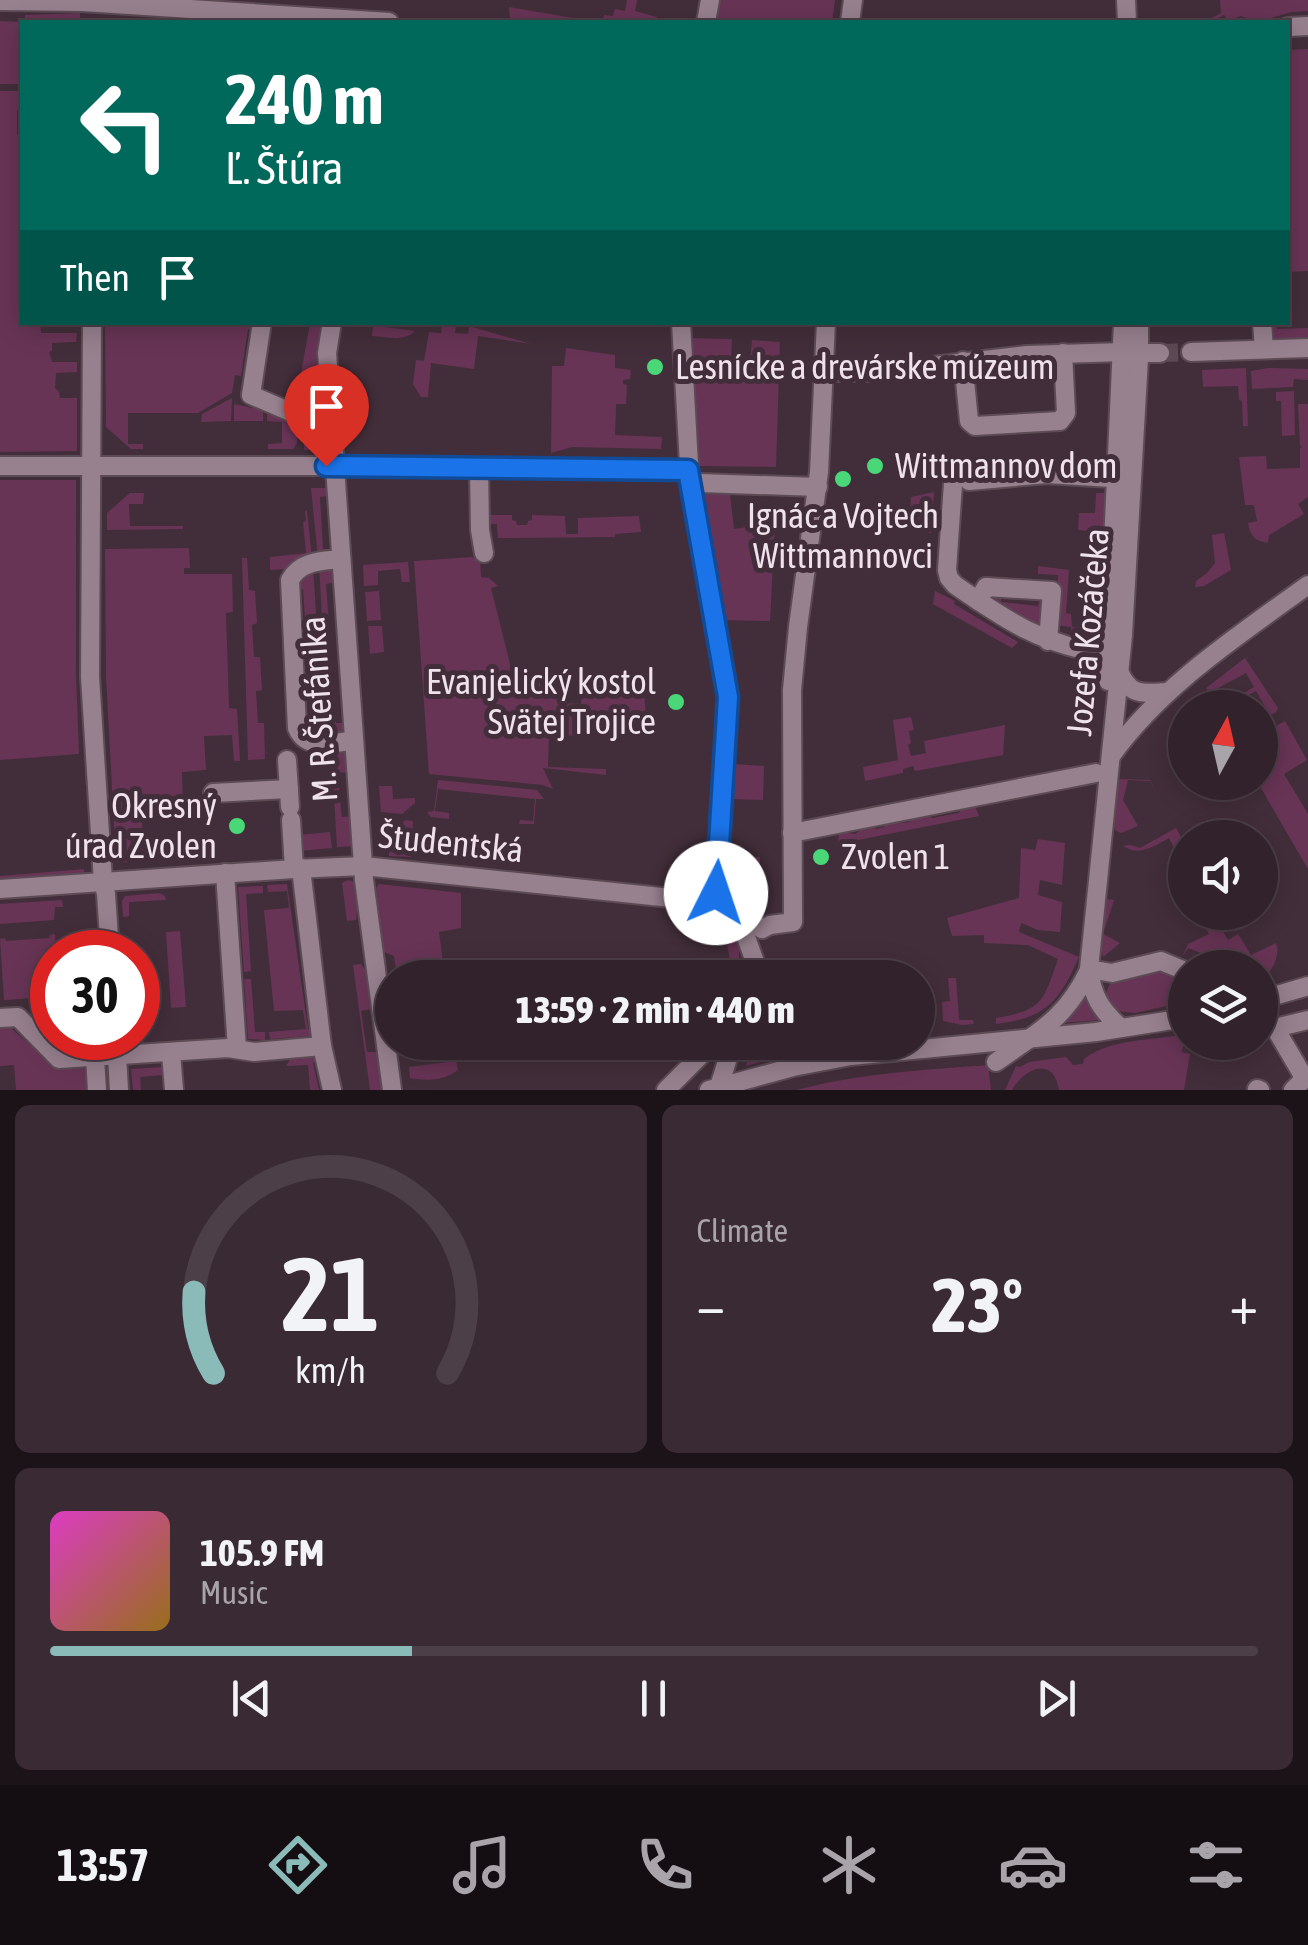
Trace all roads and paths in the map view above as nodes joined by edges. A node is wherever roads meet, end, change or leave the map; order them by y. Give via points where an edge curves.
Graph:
1 (0, 2) edge
2 (95, 9) edge
3 (340, 20) edge
4 (92, 325) edge
5 (262, 325) edge
6 (332, 325) edge
7 (680, 325) edge
8 (826, 325) edge
9 (1124, 325) edge
10 (1138, 325) edge
11 (1262, 325) edge
12 (1308, 348) edge
13 (1264, 349) junction
14 (1191, 352) tunnel mouth
15 (1063, 353) junction
16 (1131, 353) junction
17 (1160, 353) tunnel mouth
18 (963, 361) junction
19 (825, 372) junction
20 (331, 423) junction
21 (0, 466) edge
22 (91, 466) junction
23 (334, 466) junction
24 (479, 468) junction
25 (694, 476) junction
26 (1124, 478) junction
27 (818, 488) junction
28 (484, 554) dead end
29 (340, 560) junction
30 (1308, 585) edge
31 (978, 601) junction
32 (1048, 641) junction
33 (1108, 654) junction
34 (1119, 672) junction
35 (1167, 692) junction
36 (354, 740) junction
37 (1110, 756) junction
38 (287, 760) dead end
39 (1096, 773) dead end
40 (213, 794) dead end
41 (290, 805) junction
42 (792, 833) junction
43 (363, 866) junction
44 (297, 869) junction
45 (225, 874) junction
46 (102, 881) junction
47 (0, 889) edge
48 (722, 907) junction
49 (762, 928) junction
50 (108, 930) edge
51 (752, 960) edge
52 (756, 960) edge
53 (1168, 964) edge
54 (1089, 969) junction
55 (1308, 986) edge
56 (1278, 995) edge
57 (0, 1018) edge
58 (1308, 1020) edge
59 (1168, 1021) edge
60 (1278, 1027) edge
61 (1121, 1028) junction
62 (30, 1030) edge
63 (1278, 1033) edge
64 (1030, 1038) junction
65 (322, 1046) junction
66 (935, 1048) edge
67 (237, 1049) junction
68 (172, 1053) junction
69 (160, 1054) edge
70 (94, 1060) edge
71 (117, 1060) edge
72 (696, 1060) edge
73 (726, 1060) edge
74 (831, 1060) edge
75 (996, 1062) dead end
76 (793, 1067) junction
77 (97, 1090) edge
78 (119, 1090) edge
79 (174, 1090) edge
80 (332, 1090) edge
81 (392, 1090) edge
82 (666, 1090) edge
83 (715, 1090) edge
84 (760, 1090) edge
85 (1293, 1090) edge

1 - 2 street
2 - 3 street
4 - 22 street
5 - 20 street via 251,396
6 - 20 street, M. R. Štefánika
7 - 25 street
8 - 19 street
9 - 16 street, Jozefa Kozáčeka
10 - 16 street, Jozefa Kozáčeka
11 - 13 street
12 - 13 street
13 - 14 street
15 - 16 street
15 - 18 street
15 - 18 street via 1066,413 1060,421 975,426
16 - 17 street
16 - 26 street, Jozefa Kozáčeka
18 - 19 street
19 - 27 street
20 - 23 street, M. R. Štefánika
21 - 22 street
22 - 23 street
22 - 46 street via 90,677
23 - 24 street
23 - 29 street, M. R. Štefánika
24 - 25 street
24 - 28 street
25 - 27 street
25 - 48 street via 728,697
26 - 31 street via 1047,474 961,483 947,570 955,586
26 - 33 street, Jozefa Kozáčeka
26 - 34 street, Jozefa Kozáčeka
27 - 42 street via 792,690
29 - 36 street, M. R. Štefánika
29 - 36 street via 303,567 290,580 297,728 308,742
30 - 35 street
31 - 32 street
31 - 32 street via 986,587 1052,591
32 - 33 street
33 - 37 street, Jozefa Kozáčeka
34 - 35 street via 1132,690
34 - 37 street, Jozefa Kozáčeka
35 - 37 street
36 - 43 street, M. R. Štefánika
37 - 54 street
38 - 41 street
39 - 42 street
40 - 41 street
41 - 44 street
42 - 49 street via 794,922
43 - 44 street, Študentská
43 - 48 street, Študentská
43 - 81 street, M. R. Štefánika
44 - 45 street, Študentská
44 - 65 street
45 - 46 street, Študentská
45 - 67 street
46 - 47 street, Študentská
46 - 50 street
48 - 49 street
48 - 51 street via 746,937
49 - 52 street
53 - 54 street
54 - 61 street via 1096,999
54 - 64 street via 1068,1008
55 - 56 street
57 - 62 street via 18,1017
58 - 60 street
59 - 61 street
61 - 64 street
63 - 85 street via 1302,1074
64 - 66 street
64 - 75 street
65 - 67 street
65 - 80 street
67 - 68 street
68 - 69 street
68 - 79 street
70 - 77 street
71 - 78 street
72 - 82 street
73 - 83 street
74 - 76 street
76 - 83 street
76 - 84 street

